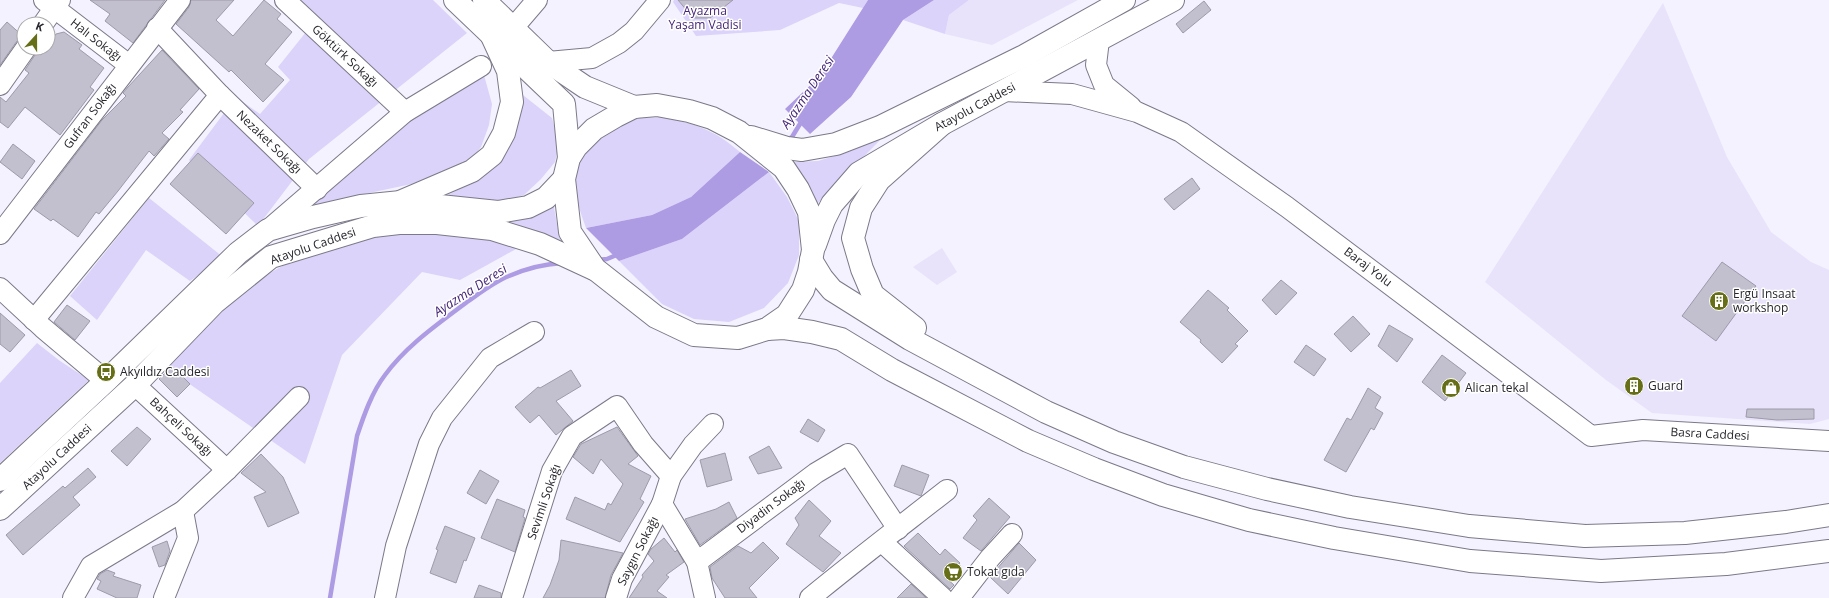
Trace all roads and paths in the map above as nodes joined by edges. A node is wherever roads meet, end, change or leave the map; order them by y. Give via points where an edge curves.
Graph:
1 (180, 0) edge
2 (285, 0) edge
3 (455, 0) edge
4 (484, 0) edge
5 (537, 0) edge
6 (660, 0) edge
7 (1124, 0) edge
8 (1173, 0) edge
9 (53, 3) edge
10 (47, 16) edge
11 (157, 28) junction
12 (513, 28) junction
13 (490, 32) junction
14 (1099, 40) junction
15 (20, 56) edge
16 (548, 62) junction
17 (129, 65) junction
18 (482, 66) dead end
19 (0, 85) edge
20 (1004, 92) junction
21 (220, 95) junction
22 (634, 107) junction
23 (405, 112) junction
24 (1137, 112) junction
25 (942, 124) junction
26 (739, 132) junction
27 (569, 158) junction
28 (564, 179) junction
29 (317, 189) junction
30 (401, 202) junction
31 (268, 230) junction
32 (0, 234) edge
33 (812, 255) junction
34 (595, 269) junction
35 (0, 288) edge
36 (34, 320) junction
37 (767, 329) junction
38 (534, 332) dead end
39 (106, 381) junction
40 (135, 385) junction
41 (299, 397) dead end
42 (1046, 412) junction
43 (713, 424) dead end
44 (1591, 436) joint
45 (1829, 441) edge
46 (227, 470) junction
47 (2, 475) edge
48 (670, 476) junction
49 (947, 490) dead end
50 (19, 492) junction
51 (662, 504) junction
52 (0, 509) edge
53 (183, 511) junction
54 (1829, 515) edge
55 (898, 529) junction
56 (1012, 534) dead end
57 (882, 542) junction
58 (1828, 552) edge
59 (697, 562) junction
60 (73, 598) edge
61 (164, 598) edge
62 (385, 598) edge
63 (512, 598) edge
64 (616, 598) edge
65 (705, 598) edge
66 (810, 598) edge
67 (942, 598) edge
68 (959, 598) edge

1 - 11 street, Gufran Sokağı
2 - 23 street, Göktürk Sokağı
3 - 13 main road
4 - 12 main road
5 - 12 street
6 - 16 street via 634,32 612,47 592,58
7 - 26 main road, Atayolu Caddesi via 1024,56 880,127 836,144 802,150 765,142
8 - 14 main road, Atayolu Caddesi
9 - 10 street
9 - 17 street, Halı Sokağı
11 - 17 street, Gufran Sokağı
11 - 21 street, Nezaket Sokağı
12 - 16 main road
13 - 27 main road via 564,104
13 - 30 main road via 508,71 512,102 504,132 492,155 472,170
14 - 20 main road, Atayolu Caddesi
14 - 24 street, Baraj Yolu via 1096,65 1104,85
15 - 19 street
16 - 22 main road via 585,88
17 - 32 street, Gufran Sokağı
18 - 23 street, Atayolu Caddesi
20 - 24 street, Baraj Yolu via 1072,94
20 - 25 main road, Atayolu Caddesi
21 - 29 street, Nezaket Sokağı
21 - 36 street
22 - 26 main road via 657,105 689,111 712,118
22 - 27 main road via 594,129
23 - 29 street, Atayolu Caddesi
24 - 44 street, Baraj Yolu via 1181,132 1286,207
25 - 33 main road, Atayolu Caddesi via 859,173 832,204
25 - 42 main road via 879,180 860,208 853,238 862,269 873,294 922,333
26 - 33 main road via 784,168 798,189 809,212
27 - 28 main road
28 - 30 main road via 546,198 528,207 498,212
28 - 34 main road via 570,232
29 - 31 street, Atayolu Caddesi
30 - 31 main road, Atayolu Caddesi via 361,206 313,216
31 - 39 main road, Atayolu Caddesi via 238,253
33 - 37 main road via 803,290 787,315
33 - 42 main road via 822,278 832,290 910,339
34 - 37 main road via 656,317 694,334 738,338
34 - 40 main road, Atayolu Caddesi via 540,244 492,229 436,223 399,223 349,232 271,257 214,302
35 - 36 street
36 - 39 street
37 - 58 main road via 784,328 841,339 892,370 1028,441 1163,495 1249,520 1334,538 1470,561 1601,571 1726,564
38 - 62 street via 490,358 442,418 429,444 396,546
39 - 47 main road, Atayolu Caddesi
40 - 46 street, Bahçeli Sokağı
40 - 50 main road, Atayolu Caddesi
41 - 46 street
42 - 54 main road via 1114,442 1184,467 1350,507 1469,526 1585,536 1685,533
43 - 48 street via 693,445
44 - 45 street, Basra Caddesi via 1643,430
46 - 53 street
47 - 50 street
48 - 51 street, Saygın Sokağı
48 - 63 street, Sevimli Sokağı via 643,444 617,406 572,436 552,471
49 - 55 street
50 - 52 main road, Atayolu Caddesi
51 - 59 street
51 - 64 street, Saygın Sokağı via 622,579
53 - 60 street via 91,566
53 - 61 street via 188,538
55 - 57 street
55 - 59 street, Diyadin Sokağı via 848,454 816,472
56 - 68 street
57 - 66 street via 863,554
57 - 67 street
59 - 65 street

